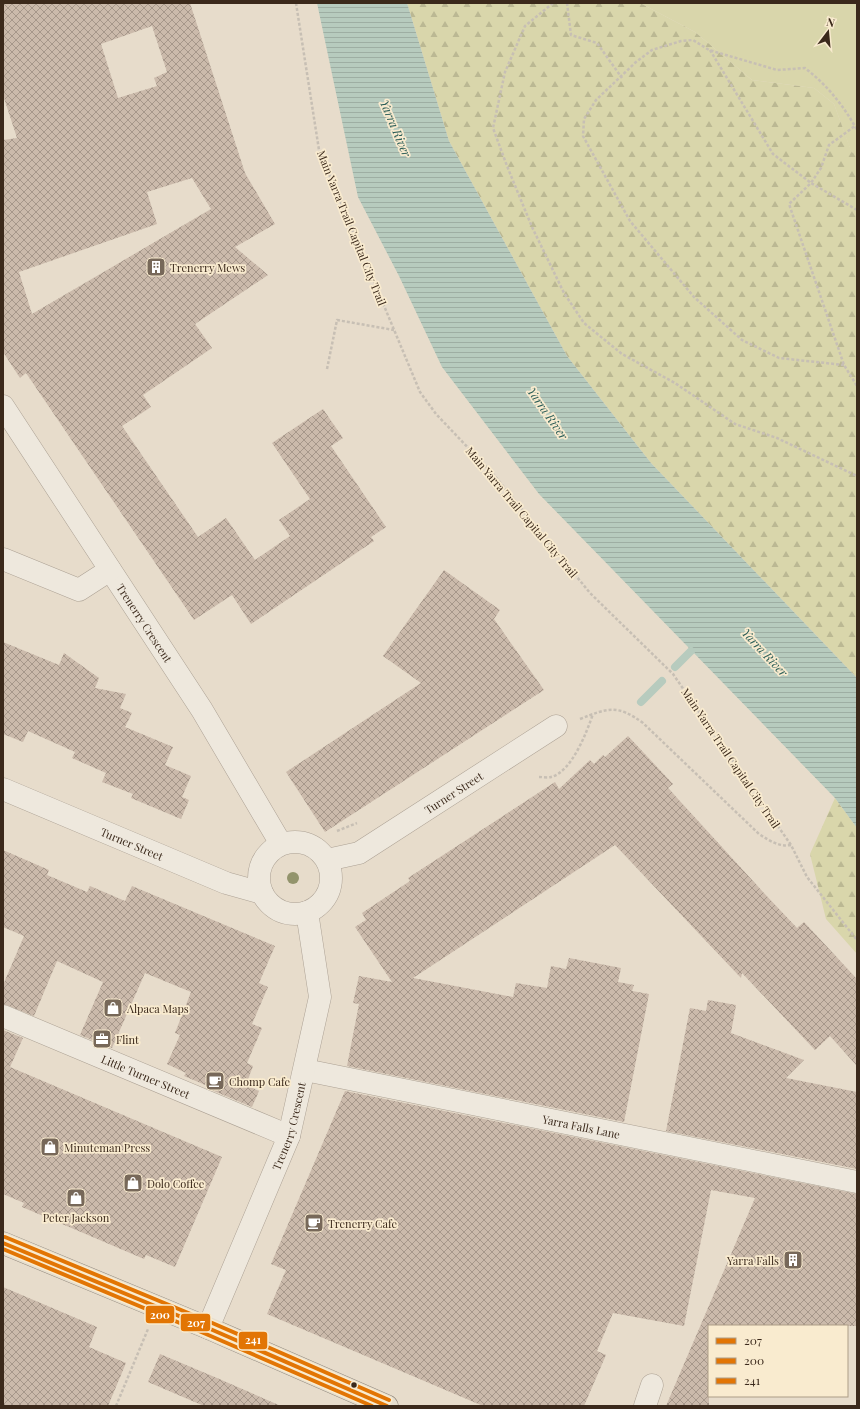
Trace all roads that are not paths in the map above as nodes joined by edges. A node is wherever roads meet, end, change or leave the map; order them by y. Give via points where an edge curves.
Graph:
1 (3, 406) edge
2 (3, 559) edge
3 (110, 570) junction
4 (556, 726) road end
5 (3, 789) edge
6 (281, 844) junction
7 (327, 860) junction
8 (262, 893) junction
9 (307, 912) junction
10 (3, 1016) edge
11 (305, 1070) junction
12 (289, 1136) junction
13 (857, 1182) edge
14 (3, 1243) edge
15 (208, 1328) junction
16 (652, 1385) dead end
17 (387, 1406) edge
18 (645, 1406) edge

1 - 3 street, Trenerry Crescent
2 - 3 street via 79,590
3 - 6 street, Trenerry Crescent via 202,710
4 - 7 street, Turner Street via 359,853
5 - 8 street, Turner Street via 226,883
6 - 7 street via 302,842 312,845
6 - 8 street via 263,859 258,882
7 - 9 street via 331,870 329,891 324,900
8 - 9 street via 276,909 296,914
9 - 11 street, Trenerry Crescent via 320,997
10 - 12 street, Little Turner Street
11 - 12 street, Trenerry Crescent
11 - 13 street, Yarra Falls Lane
12 - 15 street, Trenerry Crescent
14 - 15 main road
15 - 17 main road
16 - 18 street

